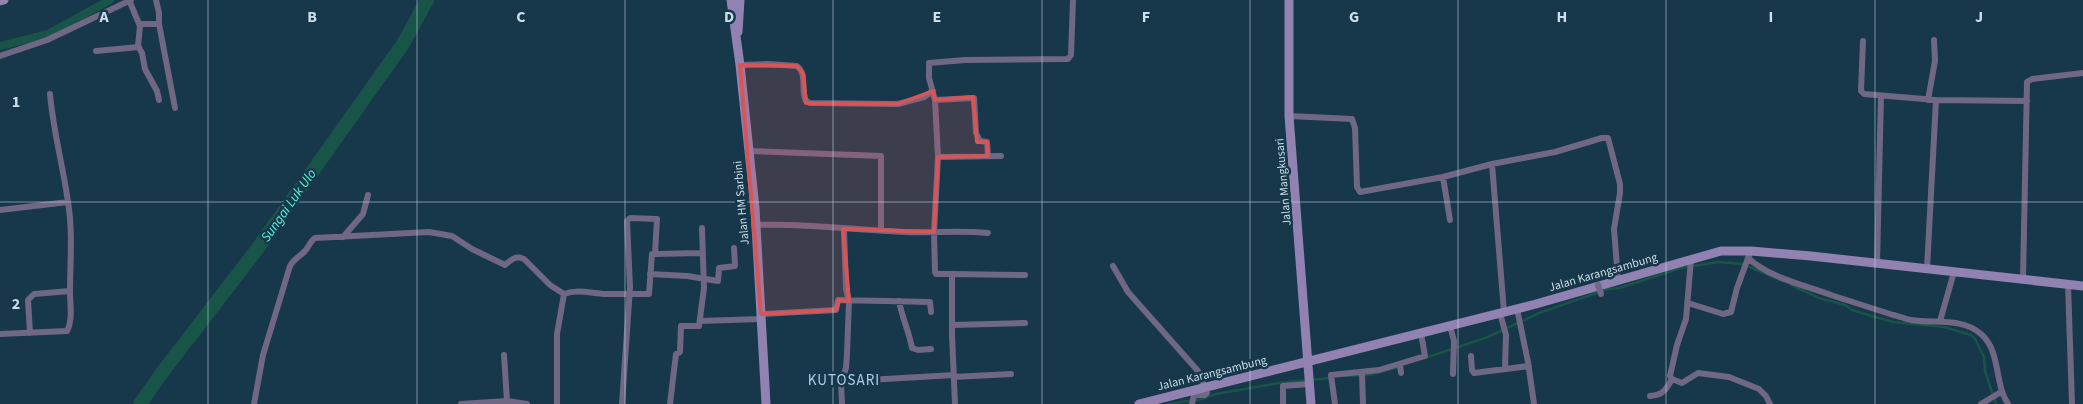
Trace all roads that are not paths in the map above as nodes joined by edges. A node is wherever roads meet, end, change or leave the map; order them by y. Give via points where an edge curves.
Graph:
1 (4, 0) edge
2 (130, 0) edge
3 (156, 0) edge
4 (731, 0) edge
5 (740, 0) edge
6 (1073, 0) edge
7 (1288, 0) edge
8 (0, 1) edge
9 (140, 24) junction
10 (159, 24) junction
11 (736, 37) junction
12 (1934, 40) dead end
13 (1863, 41) dead end
14 (139, 47) junction
15 (96, 51) dead end
16 (0, 56) edge
17 (740, 65) junction
18 (2083, 73) edge
19 (933, 91) junction
20 (50, 94) dead end
21 (1881, 96) junction
22 (159, 100) dead end
23 (935, 100) junction
24 (1932, 100) junction
25 (2027, 100) junction
26 (175, 108) dead end
27 (1289, 116) junction
28 (749, 151) junction
29 (938, 156) junction
30 (988, 156) junction
31 (1001, 156) dead end
32 (1492, 164) junction
33 (1443, 177) junction
34 (368, 195) dead end
35 (68, 202) junction
36 (0, 210) edge
37 (1450, 220) dead end
38 (756, 225) junction
39 (702, 228) dead end
40 (844, 229) junction
41 (881, 230) junction
42 (934, 232) junction
43 (988, 233) dead end
44 (343, 236) junction
45 (734, 248) dead end
46 (702, 253) junction
47 (654, 254) junction
48 (1749, 257) junction
49 (1691, 260) junction
50 (1878, 264) junction
51 (1112, 266) dead end
52 (1927, 269) junction
53 (1954, 272) junction
54 (650, 274) junction
55 (952, 274) junction
56 (1024, 275) dead end
57 (704, 278) junction
58 (1618, 280) junction
59 (2024, 280) junction
60 (2068, 284) junction
61 (2083, 286) edge
62 (70, 291) junction
63 (564, 294) junction
64 (630, 294) junction
65 (899, 300) junction
66 (849, 301) junction
67 (1688, 303) junction
68 (1517, 309) junction
69 (931, 312) dead end
70 (1502, 313) junction
71 (761, 317) junction
72 (700, 321) junction
73 (1940, 321) junction
74 (1025, 323) dead end
75 (952, 325) junction
76 (1450, 326) junction
77 (30, 333) junction
78 (1422, 333) junction
79 (0, 334) edge
80 (931, 349) dead end
81 (504, 355) dead end
82 (1471, 356) dead end
83 (1307, 362) junction
84 (1400, 364) junction
85 (1529, 366) junction
86 (1505, 368) junction
87 (1362, 373) junction
88 (1011, 374) dead end
89 (1401, 374) dead end
90 (1453, 374) dead end
91 (954, 376) junction
92 (868, 380) dead end
93 (1672, 380) junction
94 (1309, 381) junction
95 (1206, 388) junction
96 (1999, 393) junction
97 (1650, 396) dead end
98 (507, 401) junction
99 (1192, 401) edge
100 (254, 404) edge
101 (461, 404) edge
102 (527, 404) edge
103 (557, 404) edge
104 (622, 404) edge
105 (670, 404) edge
106 (766, 404) edge
107 (842, 404) edge
108 (955, 404) edge
109 (1139, 404) edge
110 (1283, 404) edge
111 (1311, 404) edge
112 (1335, 404) edge
113 (1363, 404) edge
114 (1534, 404) edge
115 (1770, 404) edge
116 (1982, 404) edge
117 (2008, 404) edge
118 (2072, 404) edge

1 - 8 main road
2 - 9 street
2 - 16 street via 47,40
3 - 10 street
4 - 11 main road, Jalan HM Sarbini
5 - 11 main road via 740,26
6 - 19 street via 1071,55 1068,59 931,62 928,66
7 - 27 main road, Jalan Mangkusari
9 - 10 street
9 - 14 street
10 - 26 street
11 - 17 main road, Jalan HM Sarbini
12 - 24 street
13 - 21 street via 1861,91
14 - 15 street
14 - 22 street
17 - 19 street via 797,66 803,73 803,95 810,103 898,104
17 - 28 main road, Jalan HM Sarbini
18 - 25 street via 2029,80
19 - 23 street
20 - 35 street
21 - 24 street
21 - 50 street
23 - 29 street
23 - 30 street via 974,98 976,133 980,141 987,142
24 - 25 street
24 - 52 street
25 - 59 street
27 - 33 street via 1352,119 1360,192
27 - 83 main road, Jalan Mangkusari
28 - 38 main road, Jalan HM Sarbini
28 - 41 street via 881,156
29 - 30 street
29 - 42 street
30 - 31 street
32 - 33 street
32 - 58 street via 1608,138 1620,184 1614,229
32 - 70 street
33 - 37 street
34 - 44 street via 363,214
35 - 36 street
35 - 62 street
38 - 40 street via 792,224
38 - 71 main road, Jalan HM Sarbini
39 - 46 street
40 - 41 street
40 - 66 street
41 - 42 street
42 - 43 street
42 - 55 street via 935,273
44 - 63 street via 448,234 504,265 513,258 524,259
44 - 100 street via 315,238 292,262 267,339
45 - 57 street via 735,266 719,268 718,281
46 - 47 street
46 - 57 street
47 - 54 street
47 - 64 street via 657,219 628,219
48 - 49 main road, Jalan Karangsambung via 1721,251
48 - 50 main road, Jalan Karangsambung
48 - 67 street via 1728,313
48 - 73 street via 1756,266 1788,280 1869,309 1911,320
49 - 58 main road, Jalan Karangsambung
49 - 67 street
50 - 52 main road, Jalan Karangsambung
51 - 95 street via 1128,292 1198,370
52 - 53 main road, Jalan Karangsambung
53 - 59 main road, Jalan Karangsambung
53 - 73 street
54 - 57 street
54 - 64 street via 648,294
55 - 56 street
55 - 75 street
57 - 72 street
58 - 68 main road, Jalan Karangsambung
59 - 60 main road, Jalan Karangsambung
60 - 61 main road, Jalan Karangsambung
60 - 118 street
62 - 77 street via 70,319 66,331
62 - 77 street via 30,297
63 - 64 street via 584,291
63 - 103 street via 557,334
64 - 104 street
65 - 66 street
65 - 69 street via 930,302
65 - 80 street via 912,348
66 - 71 street via 838,300 836,310
66 - 107 street
67 - 93 street
68 - 70 main road, Jalan Karangsambung
68 - 85 street
70 - 76 main road, Jalan Karangsambung
70 - 86 street via 1506,335
71 - 72 street
71 - 106 main road, Jalan HM Sarbini
72 - 105 street via 699,326 682,326 680,352 676,354 673,367
73 - 96 street via 1968,326 1983,335 1993,354
74 - 75 street
75 - 91 street
76 - 78 main road, Jalan Karangsambung
76 - 90 street via 1454,341
77 - 79 street
78 - 83 main road, Jalan Karangsambung
78 - 84 street via 1426,355
81 - 98 street
82 - 86 street via 1474,373
83 - 94 main road, Jalan Mangkusari
83 - 95 main road, Jalan Karangsambung
84 - 87 street
84 - 89 street
85 - 86 street
85 - 114 street
87 - 112 street via 1331,375
87 - 113 street
88 - 91 street
91 - 92 street
91 - 108 street
93 - 97 street via 1666,391
93 - 115 street via 1682,383 1698,373 1729,377 1758,389
94 - 110 street via 1283,386
94 - 111 main road, Jalan Mangkusari
95 - 99 street via 1206,394 1194,395
95 - 109 main road, Jalan Karangsambung
96 - 116 street
96 - 117 street
98 - 101 street
98 - 102 street

